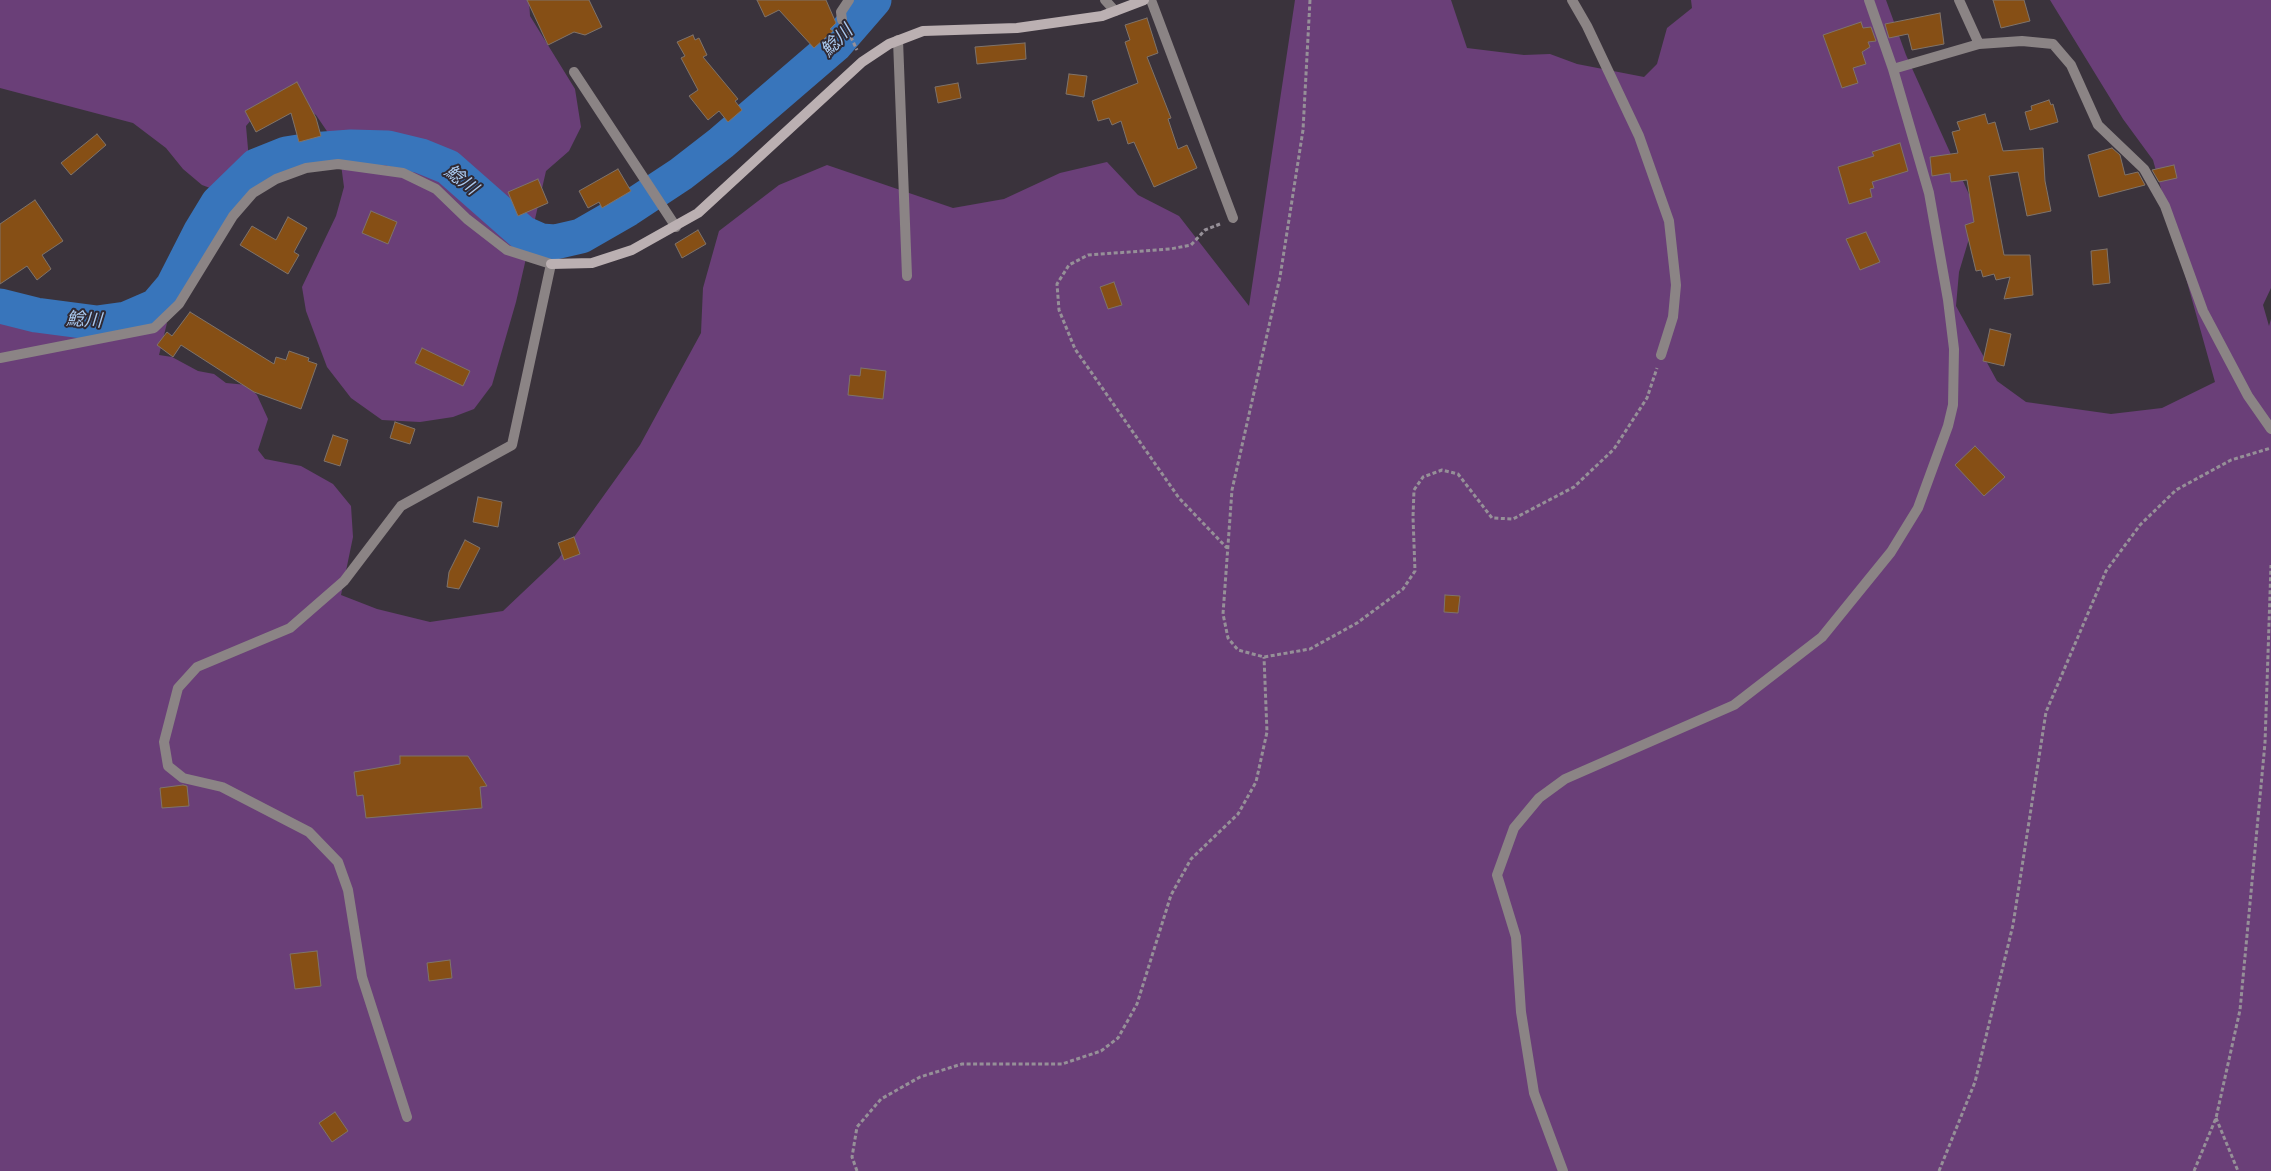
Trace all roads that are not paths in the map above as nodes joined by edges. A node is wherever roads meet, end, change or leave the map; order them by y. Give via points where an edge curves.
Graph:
1 (849, 0) edge
2 (1105, 0) edge
3 (1144, 0) edge
4 (1151, 0) edge
5 (1572, 0) edge
6 (1869, 0) edge
7 (1959, 0) edge
8 (1114, 11) junction
9 (842, 20) dead end
10 (898, 40) junction
11 (1979, 44) junction
12 (1893, 69) junction
13 (574, 72) dead end
14 (1232, 218) road end
15 (676, 227) junction
16 (551, 264) junction
17 (908, 276) dead end
18 (1661, 355) road end
19 (0, 358) edge
20 (2271, 429) edge
21 (407, 1117) dead end
22 (1563, 1171) edge

1 - 9 street via 841,12
2 - 8 street
3 - 8 street
4 - 14 street
5 - 18 street via 1639,136 1669,221 1676,285 1673,318
6 - 12 street
7 - 11 street
8 - 10 street via 1102,16 1016,28 923,31
10 - 15 street via 862,62 698,213
10 - 17 street
11 - 12 street
11 - 20 street via 2022,41 2054,44 2071,66 2098,125 2144,169 2165,206 2203,311 2248,396
12 - 22 street via 1928,193 1948,300 1954,349 1953,405 1948,426 1918,508 1891,552 1822,637 1734,705 1565,779 1539,798 1514,828 1496,875 1516,938 1521,1012 1534,1093
13 - 15 street
15 - 16 street via 632,250 592,263
16 - 19 street via 507,250 467,219 436,189 403,173 338,164 306,168 276,179 253,193 232,216 179,304 154,328
16 - 21 street via 512,445 402,506 344,581 290,628 197,667 178,688 164,742 168,766 183,778 222,787 309,832 338,862 348,890 362,977

